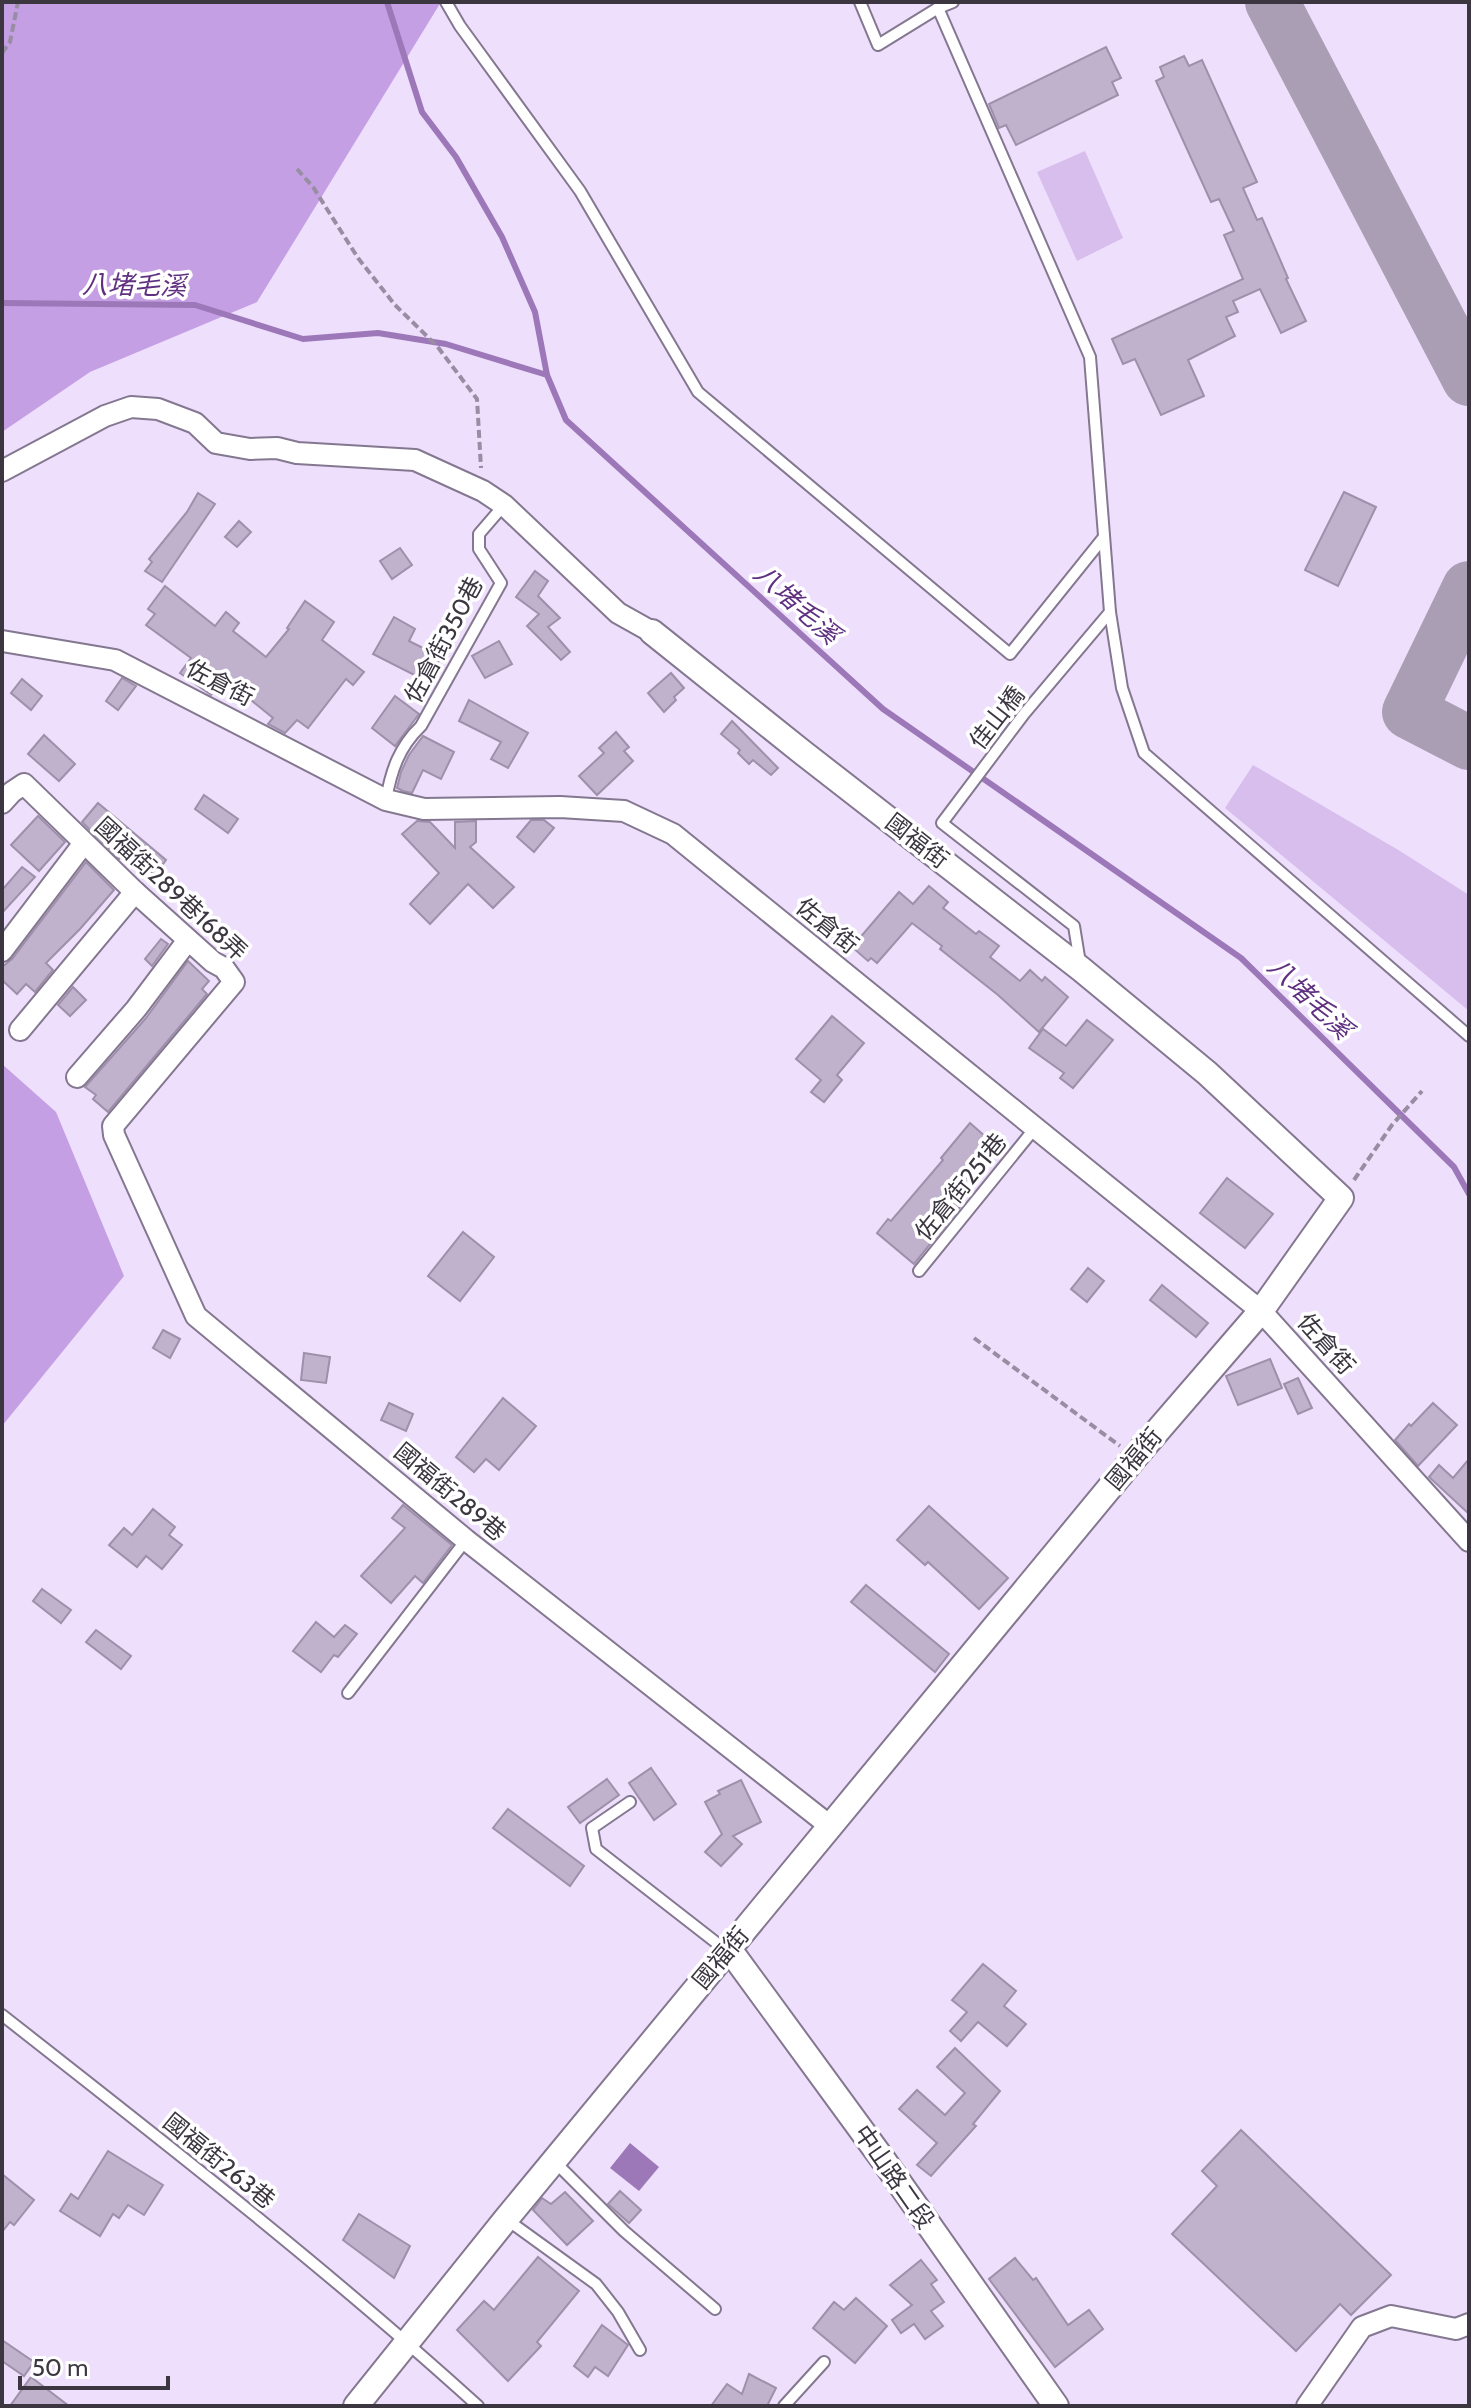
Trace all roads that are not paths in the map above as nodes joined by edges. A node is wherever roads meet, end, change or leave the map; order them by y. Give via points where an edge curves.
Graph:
1 (446, 2) edge
2 (860, 2) edge
3 (953, 2) edge
4 (938, 8) junction
5 (2, 471) edge
6 (504, 505) junction
7 (1104, 537) junction
8 (1110, 612) junction
9 (652, 632) joint
10 (2, 641) edge
11 (386, 800) junction
12 (2, 803) edge
13 (84, 843) junction
14 (135, 892) junction
15 (188, 940) junction
16 (2, 951) edge
17 (1081, 969) junction
18 (20, 1030) dead end
19 (1469, 1036) edge
20 (77, 1077) dead end
21 (1035, 1128) junction
22 (114, 1135) joint
23 (919, 1271) dead end
24 (1261, 1311) junction
25 (466, 1540) junction
26 (1469, 1541) edge
27 (348, 1693) dead end
28 (630, 1802) dead end
29 (830, 1826) junction
30 (728, 1950) junction
31 (2, 2015) edge
32 (555, 2162) junction
33 (506, 2219) junction
34 (715, 2309) dead end
35 (1469, 2324) edge
36 (408, 2342) junction
37 (640, 2350) dead end
38 (824, 2362) dead end
39 (356, 2406) edge
40 (478, 2406) edge
41 (784, 2406) edge
42 (1056, 2406) edge
43 (1307, 2406) edge

1 - 7 lane via 580,191 698,392 1010,654
2 - 4 lane via 878,45
3 - 4 lane
4 - 7 lane via 1090,357
5 - 6 street via 131,407 158,409 195,423 216,443 415,460
6 - 9 street via 618,613
6 - 11 lane, 佐倉街350巷 via 479,534 479,549 501,583 421,726 400,752
7 - 8 lane
8 - 17 lane, 佳山橋 via 942,823 1074,926
8 - 19 lane via 1122,688 1144,753
9 - 17 street, 國福街
10 - 11 street, 佐倉街 via 115,660
11 - 21 street, 佐倉街 via 424,809 624,811 673,834
12 - 13 street, 國福街289巷168弄 via 24,784
13 - 14 street, 國福街289巷168弄
13 - 16 street
14 - 15 street, 國福街289巷168弄
14 - 18 street
15 - 20 street
15 - 22 street, 國福街289巷168弄 via 234,982 117,1120
17 - 24 street, 國福街 via 1207,1073 1341,1198
21 - 23 lane, 佐倉街251巷
21 - 24 street, 佐倉街
22 - 25 street, 國福街289巷 via 196,1316
24 - 26 street, 佐倉街
24 - 29 street, 國福街
25 - 27 lane
25 - 29 street, 國福街289巷
28 - 30 lane via 592,1828 596,1849
29 - 30 street, 國福街
30 - 32 street, 國福街
30 - 42 street, 中山路二段
31 - 36 lane, 國福街263巷
32 - 33 street, 國福街
32 - 34 lane via 624,2231
33 - 36 street, 國福街
33 - 37 lane via 596,2284
35 - 43 street via 1456,2329 1391,2316 1362,2327
36 - 39 street, 國福街
36 - 40 lane, 國福街263巷
38 - 41 lane

